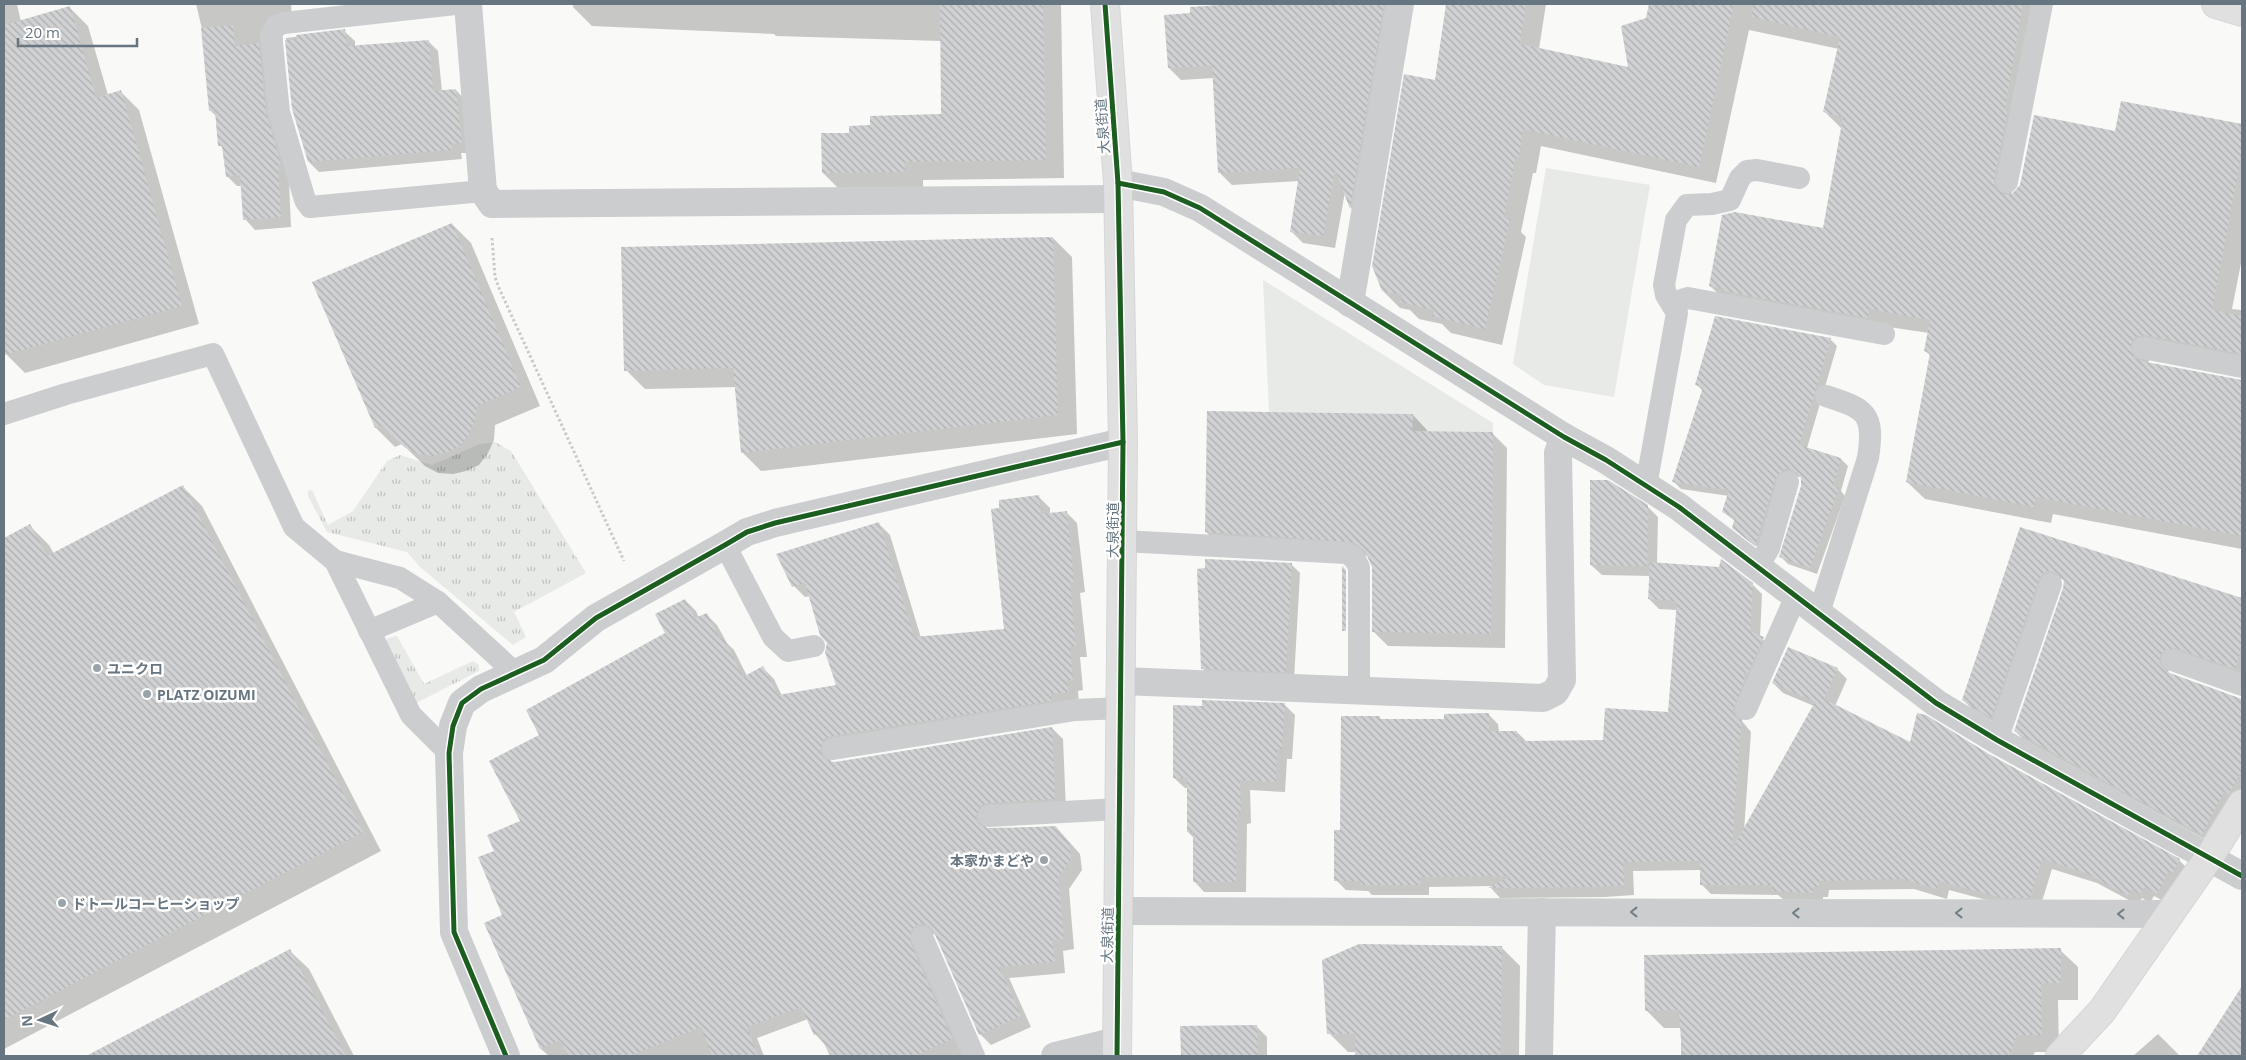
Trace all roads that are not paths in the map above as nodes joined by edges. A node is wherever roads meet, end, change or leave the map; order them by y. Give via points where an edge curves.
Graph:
1 (455, 4) edge
2 (468, 4) edge
3 (1105, 4) edge
4 (1400, 4) edge
5 (2042, 4) edge
6 (2216, 4) edge
7 (2242, 12) edge
8 (1800, 178) dead end
9 (2007, 182) dead end
10 (1118, 191) junction
11 (487, 198) junction
12 (1350, 303) junction
13 (1672, 303) junction
14 (1884, 334) dead end
15 (2143, 348) dead end
16 (2242, 367) edge
17 (1826, 396) dead end
18 (4, 414) edge
19 (1564, 437) junction
20 (1123, 442) junction
21 (1788, 482) dead end
22 (1646, 486) junction
23 (1123, 541) junction
24 (725, 545) junction
25 (334, 561) junction
26 (1758, 566) junction
27 (2051, 584) dead end
28 (1796, 596) junction
29 (438, 602) junction
30 (1819, 613) junction
31 (369, 632) junction
32 (814, 646) dead end
33 (2172, 660) dead end
34 (514, 672) junction
35 (1122, 681) junction
36 (2242, 685) edge
37 (1359, 691) junction
38 (1122, 708) junction
39 (1746, 709) dead end
40 (1997, 740) junction
41 (833, 750) dead end
42 (450, 753) junction
43 (2242, 804) edge
44 (1120, 809) junction
45 (989, 816) dead end
46 (2210, 856) junction
47 (2242, 876) edge
48 (1118, 911) junction
49 (1542, 912) junction
50 (2170, 914) junction
51 (922, 937) dead end
52 (1117, 1049) edge
53 (506, 1056) edge
54 (974, 1056) edge
55 (1055, 1056) edge
56 (1539, 1056) edge
57 (2060, 1056) edge

1 - 11 lane via 276,26 271,34 279,112 305,200 310,207
2 - 11 street
3 - 10 main road, 大泉街道
4 - 12 street
5 - 9 lane
6 - 7 main road
8 - 13 lane via 1747,171 1730,200 1687,204 1676,220 1664,285
10 - 11 street
10 - 12 street via 1164,192 1200,208
10 - 20 main road, 大泉街道
12 - 19 street
13 - 14 lane via 1688,298
13 - 22 lane via 1677,313
15 - 16 lane
17 - 30 lane via 1865,413 1871,442
18 - 25 lane via 213,354 294,526
19 - 22 street
19 - 37 street via 1558,453 1562,680 1555,692 1543,698
20 - 23 main road, 大泉街道
20 - 24 street via 775,523 747,532
21 - 26 lane via 1769,548
22 - 26 street via 1679,506
23 - 35 main road, 大泉街道
23 - 37 lane via 1346,554 1354,558 1359,566
24 - 32 lane via 773,637 788,651
24 - 34 street via 596,618 544,660
25 - 29 lane via 400,578
25 - 31 lane
26 - 28 street
27 - 40 lane
28 - 30 street
28 - 39 lane
29 - 31 lane
29 - 34 lane
30 - 40 street via 1936,703
31 - 42 lane via 410,715
33 - 36 lane
34 - 42 street via 462,703 453,726
35 - 37 street
35 - 38 main road, 大泉街道
38 - 41 lane via 1075,710
38 - 44 main road, 大泉街道
40 - 46 street
42 - 53 street via 454,932
43 - 46 main road
44 - 45 lane
44 - 48 main road, 大泉街道
46 - 47 street
46 - 50 main road
48 - 49 street
48 - 52 main road, 大泉街道
50 -> 49 street
49 - 56 street
50 - 57 main road via 2102,1011
51 - 54 lane
52 - 55 street

